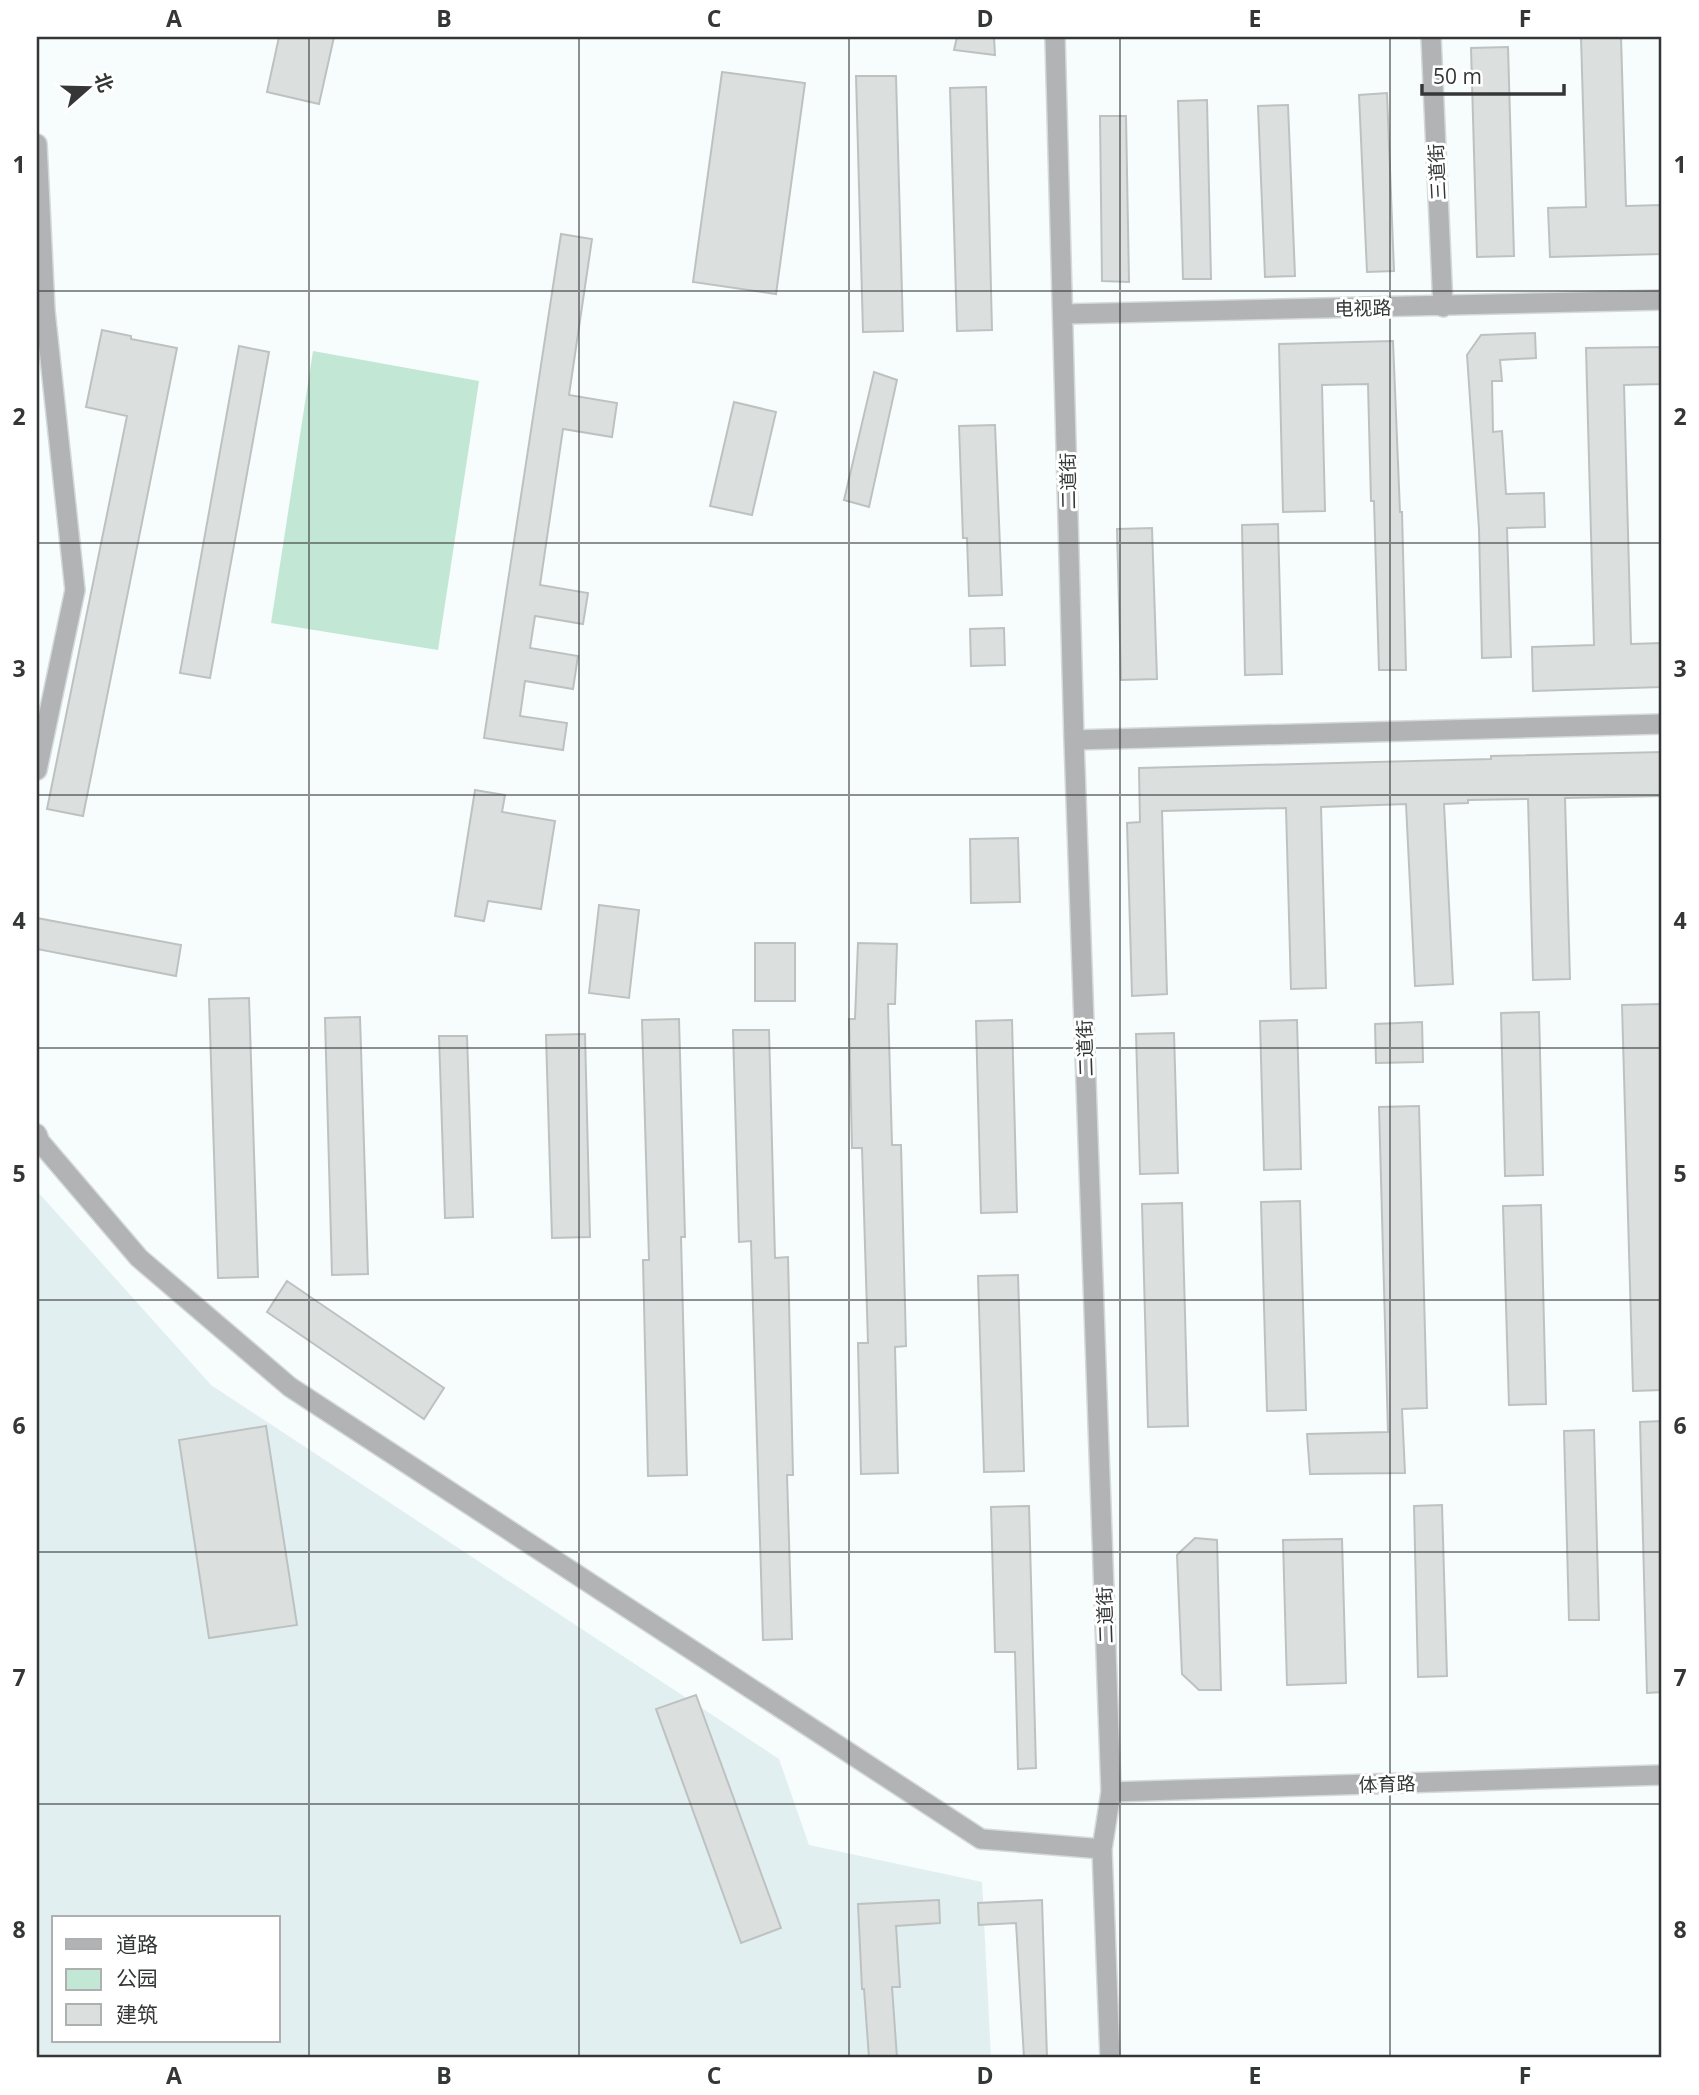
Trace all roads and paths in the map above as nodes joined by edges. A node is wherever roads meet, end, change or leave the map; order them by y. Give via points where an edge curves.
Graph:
1 (1055, 37) edge
2 (1431, 37) edge
3 (37, 144) edge
4 (1662, 300) edge
5 (1443, 307) junction
6 (1064, 314) junction
7 (1662, 724) edge
8 (1074, 740) junction
9 (37, 770) edge
10 (37, 1134) edge
11 (1662, 1775) edge
12 (1111, 1792) junction
13 (1102, 1849) junction
14 (1110, 2058) edge

1 - 6 street, 二道街
2 - 5 street, 三道街
3 - 9 street via 45,311 75,590
4 - 5 street, 电视路
5 - 6 street, 电视路
6 - 8 street, 二道街
7 - 8 street
8 - 12 street, 二道街
10 - 13 street via 139,1258 290,1387 981,1839
11 - 12 street, 体育路
12 - 13 street, 二道街
13 - 14 street, 二道街

